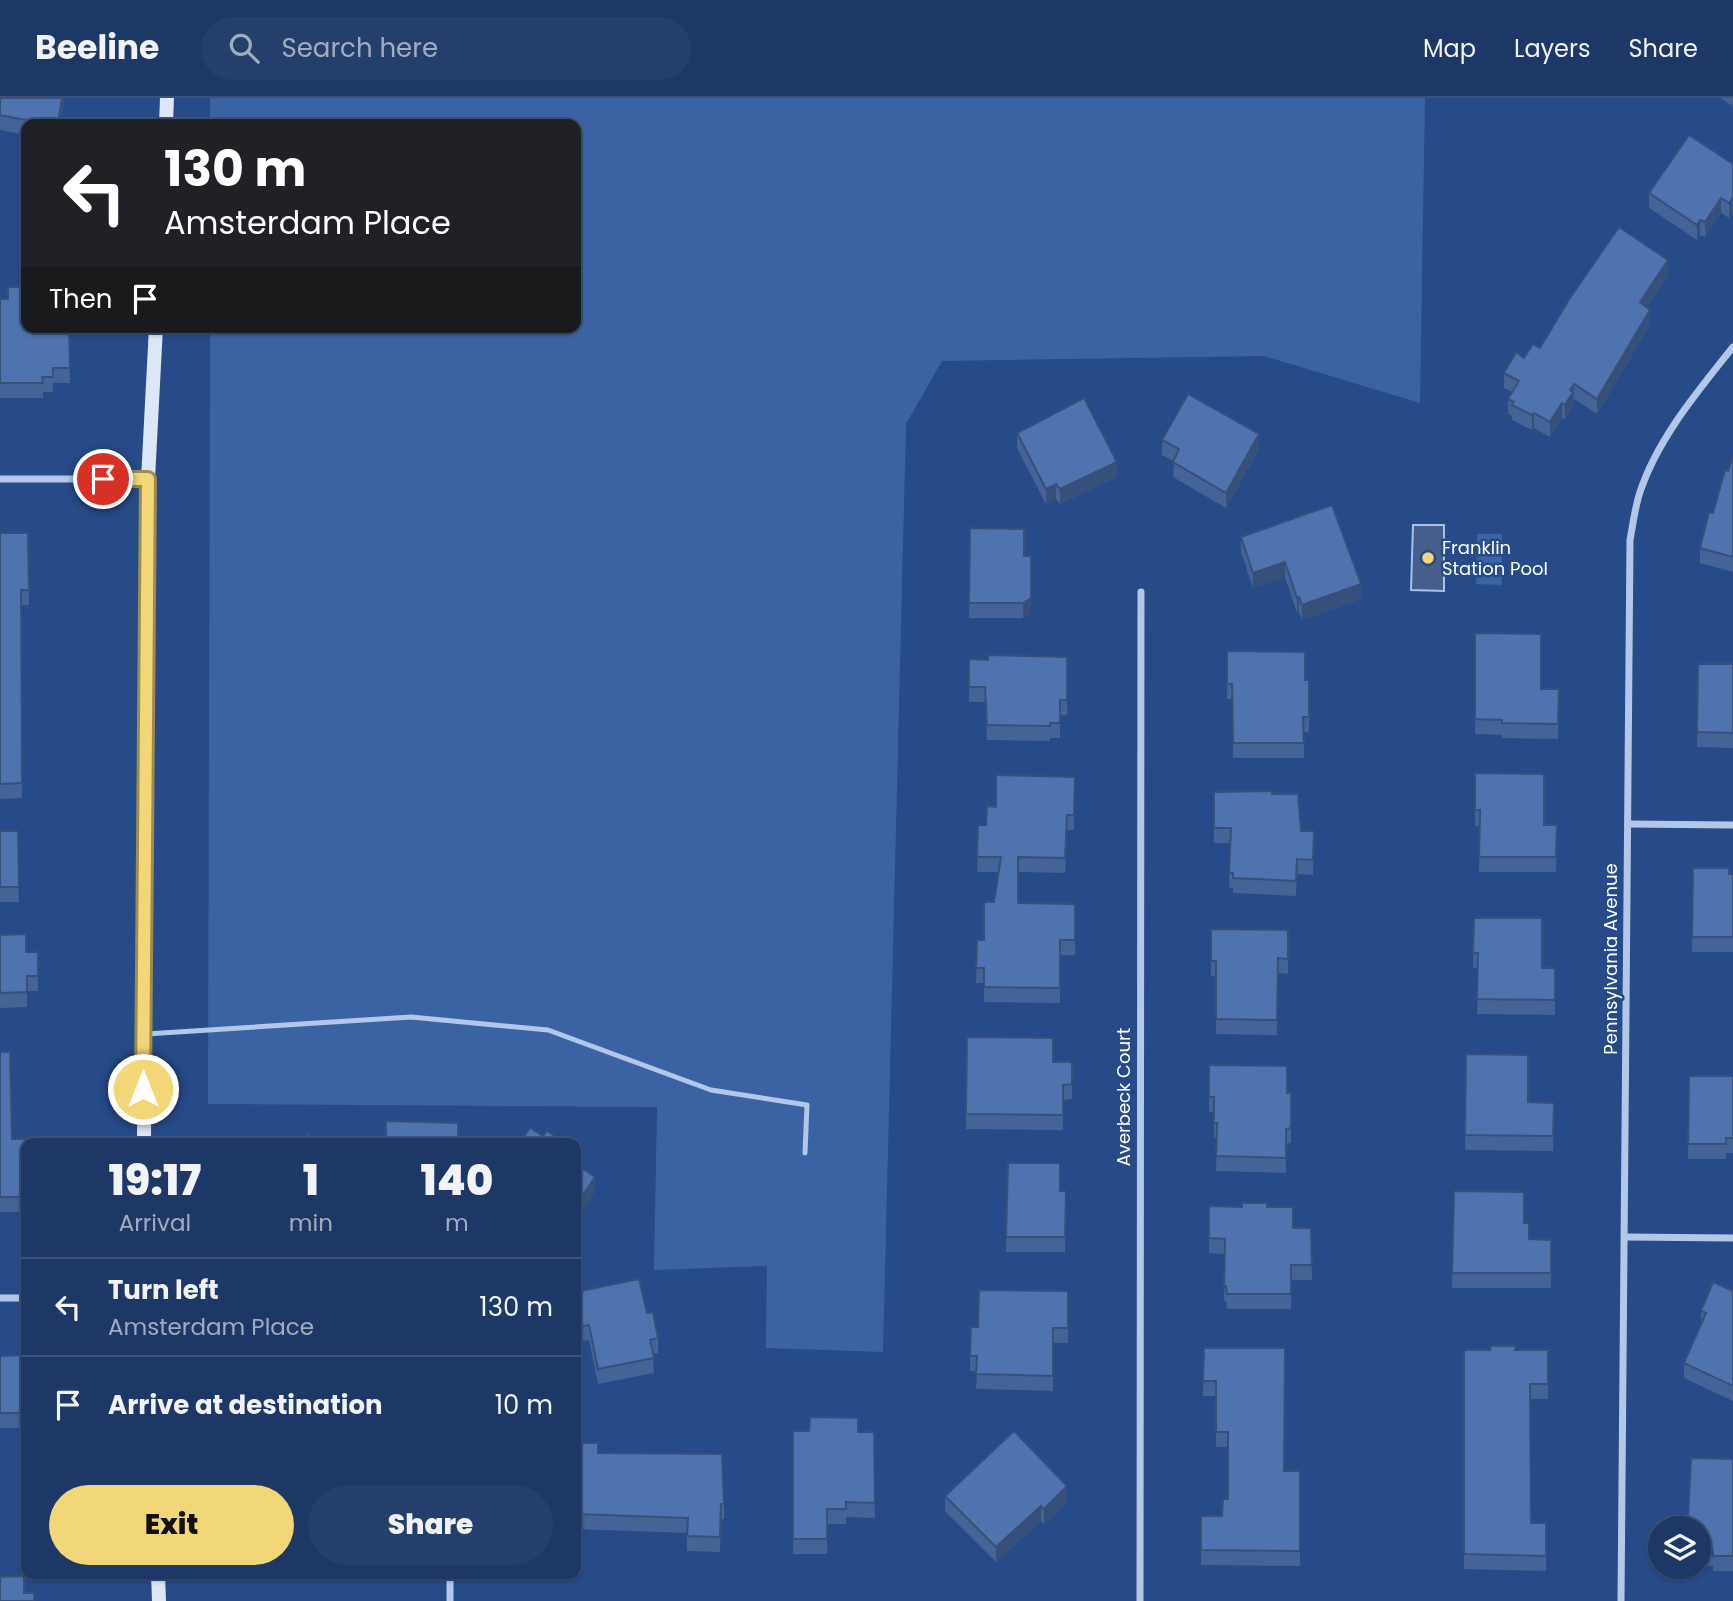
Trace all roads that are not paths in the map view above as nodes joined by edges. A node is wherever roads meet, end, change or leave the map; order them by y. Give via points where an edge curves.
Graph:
1 (167, 98) edge
2 (166, 119) edge
3 (156, 333) edge
4 (1733, 347) edge
5 (0, 479) edge
6 (148, 479) junction
7 (1141, 593) dead end
8 (1628, 824) junction
9 (1733, 825) edge
10 (143, 1034) junction
11 (144, 1138) edge
12 (805, 1153) dead end
13 (1625, 1237) junction
14 (1733, 1238) edge
15 (0, 1298) edge
16 (21, 1298) edge
17 (158, 1579) edge
18 (450, 1579) edge
19 (159, 1601) edge
20 (450, 1601) edge
21 (1140, 1601) edge
22 (1621, 1601) edge

1 - 2 street
3 - 6 street
4 - 8 street, Pennsylvania Avenue via 1656,454 1639,493 1630,540
5 - 6 street
6 - 10 street
7 - 21 street, Averbeck Court
8 - 9 street
8 - 13 street, Pennsylvania Avenue
10 - 11 street
10 - 12 lane via 411,1017 548,1030 711,1090 807,1105
13 - 14 street
13 - 22 street, Pennsylvania Avenue
15 - 16 street
17 - 19 street
18 - 20 street

